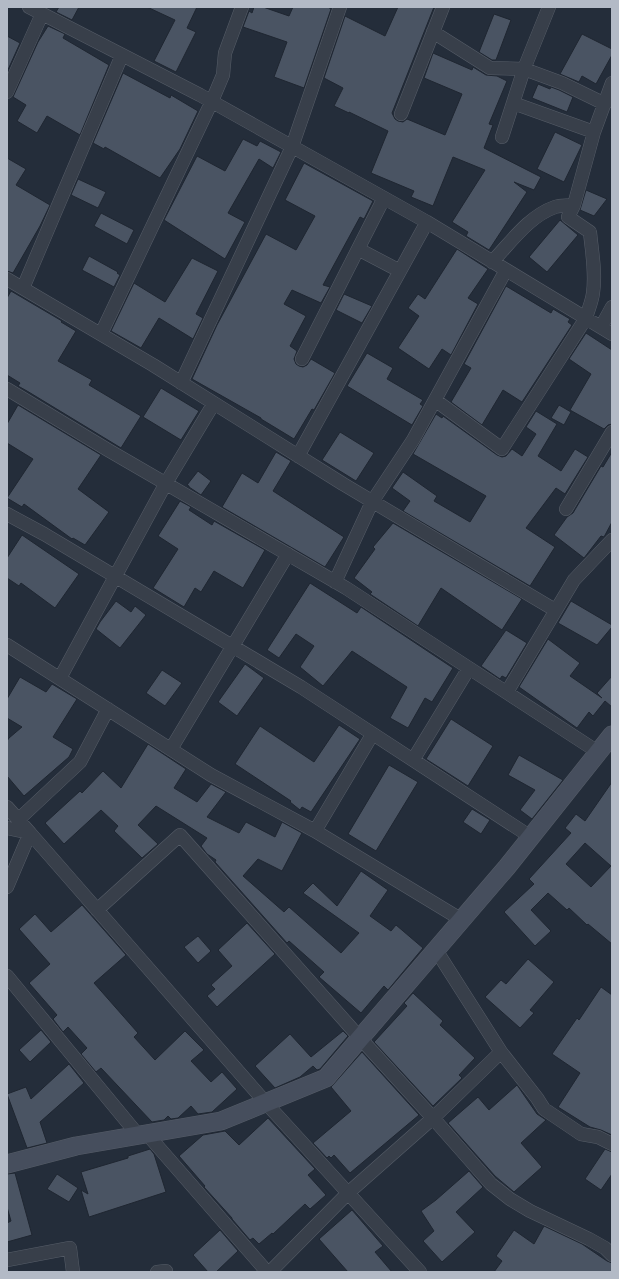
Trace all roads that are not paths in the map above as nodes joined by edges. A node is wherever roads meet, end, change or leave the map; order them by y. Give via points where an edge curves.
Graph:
1 (29, 7) edge
2 (242, 7) edge
3 (340, 7) edge
4 (443, 7) edge
5 (549, 7) edge
6 (42, 14) junction
7 (433, 32) junction
8 (122, 55) junction
9 (524, 69) junction
10 (612, 83) edge
11 (7, 92) edge
12 (212, 101) junction
13 (513, 103) junction
14 (605, 104) junction
15 (401, 114) dead end
16 (594, 132) junction
17 (502, 137) dead end
18 (292, 146) junction
19 (384, 198) junction
20 (574, 205) junction
21 (427, 222) junction
22 (358, 249) junction
23 (492, 262) junction
24 (506, 270) junction
25 (400, 271) junction
26 (7, 279) edge
27 (23, 288) junction
28 (612, 306) edge
29 (586, 318) junction
30 (606, 330) edge
31 (101, 334) junction
32 (302, 358) dead end
33 (181, 383) junction
34 (7, 389) edge
35 (435, 400) junction
36 (214, 403) junction
37 (612, 432) edge
38 (298, 456) junction
39 (166, 483) junction
40 (372, 502) junction
41 (566, 509) dead end
42 (7, 514) edge
43 (612, 540) edge
44 (288, 554) junction
45 (114, 577) junction
46 (335, 582) junction
47 (555, 610) junction
48 (233, 647) junction
49 (9, 651) edge
50 (469, 668) junction
51 (60, 678) junction
52 (507, 692) junction
53 (108, 709) junction
54 (372, 734) junction
55 (612, 735) edge
56 (171, 749) junction
57 (598, 752) junction
58 (413, 760) junction
59 (7, 807) edge
60 (18, 820) junction
61 (7, 828) edge
62 (315, 831) junction
63 (30, 833) junction
64 (531, 837) junction
65 (7, 887) edge
66 (97, 910) junction
67 (462, 920) junction
68 (436, 950) junction
69 (7, 976) edge
70 (360, 1038) junction
71 (501, 1052) junction
72 (266, 1103) junction
73 (433, 1118) junction
74 (143, 1135) junction
75 (612, 1144) edge
76 (7, 1164) edge
77 (348, 1193) junction
78 (612, 1255) edge
79 (7, 1260) edge
80 (74, 1272) edge
81 (266, 1272) edge
82 (270, 1272) edge
83 (420, 1272) edge

1 - 6 street
2 - 12 street via 225,53 223,75
3 - 18 street
4 - 7 street
5 - 9 street
6 - 8 street
6 - 11 street
7 - 9 street via 490,68
7 - 15 street
8 - 12 street
8 - 27 street
9 - 13 street
9 - 14 street via 562,83
10 - 14 street
12 - 18 street
12 - 31 street
13 - 16 street
13 - 17 street
14 - 16 street
16 - 20 street
18 - 19 street
18 - 33 street
19 - 21 street
19 - 22 street
20 - 23 street via 557,207 542,213
20 - 29 street via 568,217 590,232 594,263 593,295
21 - 23 street
21 - 25 street
22 - 25 street
22 - 32 street
23 - 24 street
24 - 29 street
24 - 35 street
25 - 38 street
26 - 27 street
27 - 31 street
28 - 30 street
29 - 30 street
29 - 35 street via 502,449
31 - 33 street
33 - 36 street
34 - 39 street
35 - 40 street via 413,440
36 - 38 street
36 - 39 street
37 - 41 street
38 - 40 street
39 - 44 street
39 - 45 street
40 - 46 street
40 - 47 street
42 - 45 street
43 - 47 street via 574,580
44 - 46 street
44 - 48 street
45 - 48 street
45 - 51 street
46 - 50 street
47 - 52 street
48 - 54 street via 301,687
48 - 56 street
49 - 51 street
50 - 52 street
50 - 58 street
51 - 53 street
52 - 57 street
53 - 56 street
53 - 60 street via 80,762
54 - 58 street
54 - 62 street
55 - 57 street
56 - 62 street via 211,775
57 - 64 street
58 - 64 street
59 - 60 street
60 - 63 street
61 - 63 street
62 - 67 street
63 - 65 street
63 - 66 street
64 - 67 street
66 - 70 street via 180,835
66 - 72 street
67 - 68 street
68 - 70 street
68 - 71 street
69 - 74 street
70 - 72 street via 326,1078
70 - 73 street
71 - 73 street
71 - 75 street via 544,1109 582,1134 598,1136
72 - 74 street via 221,1121
72 - 77 street
73 - 77 street
73 - 78 street via 491,1184 510,1199 589,1239
74 - 76 street via 76,1146
74 - 81 street
77 - 82 street
77 - 83 street
79 - 80 street via 70,1248

